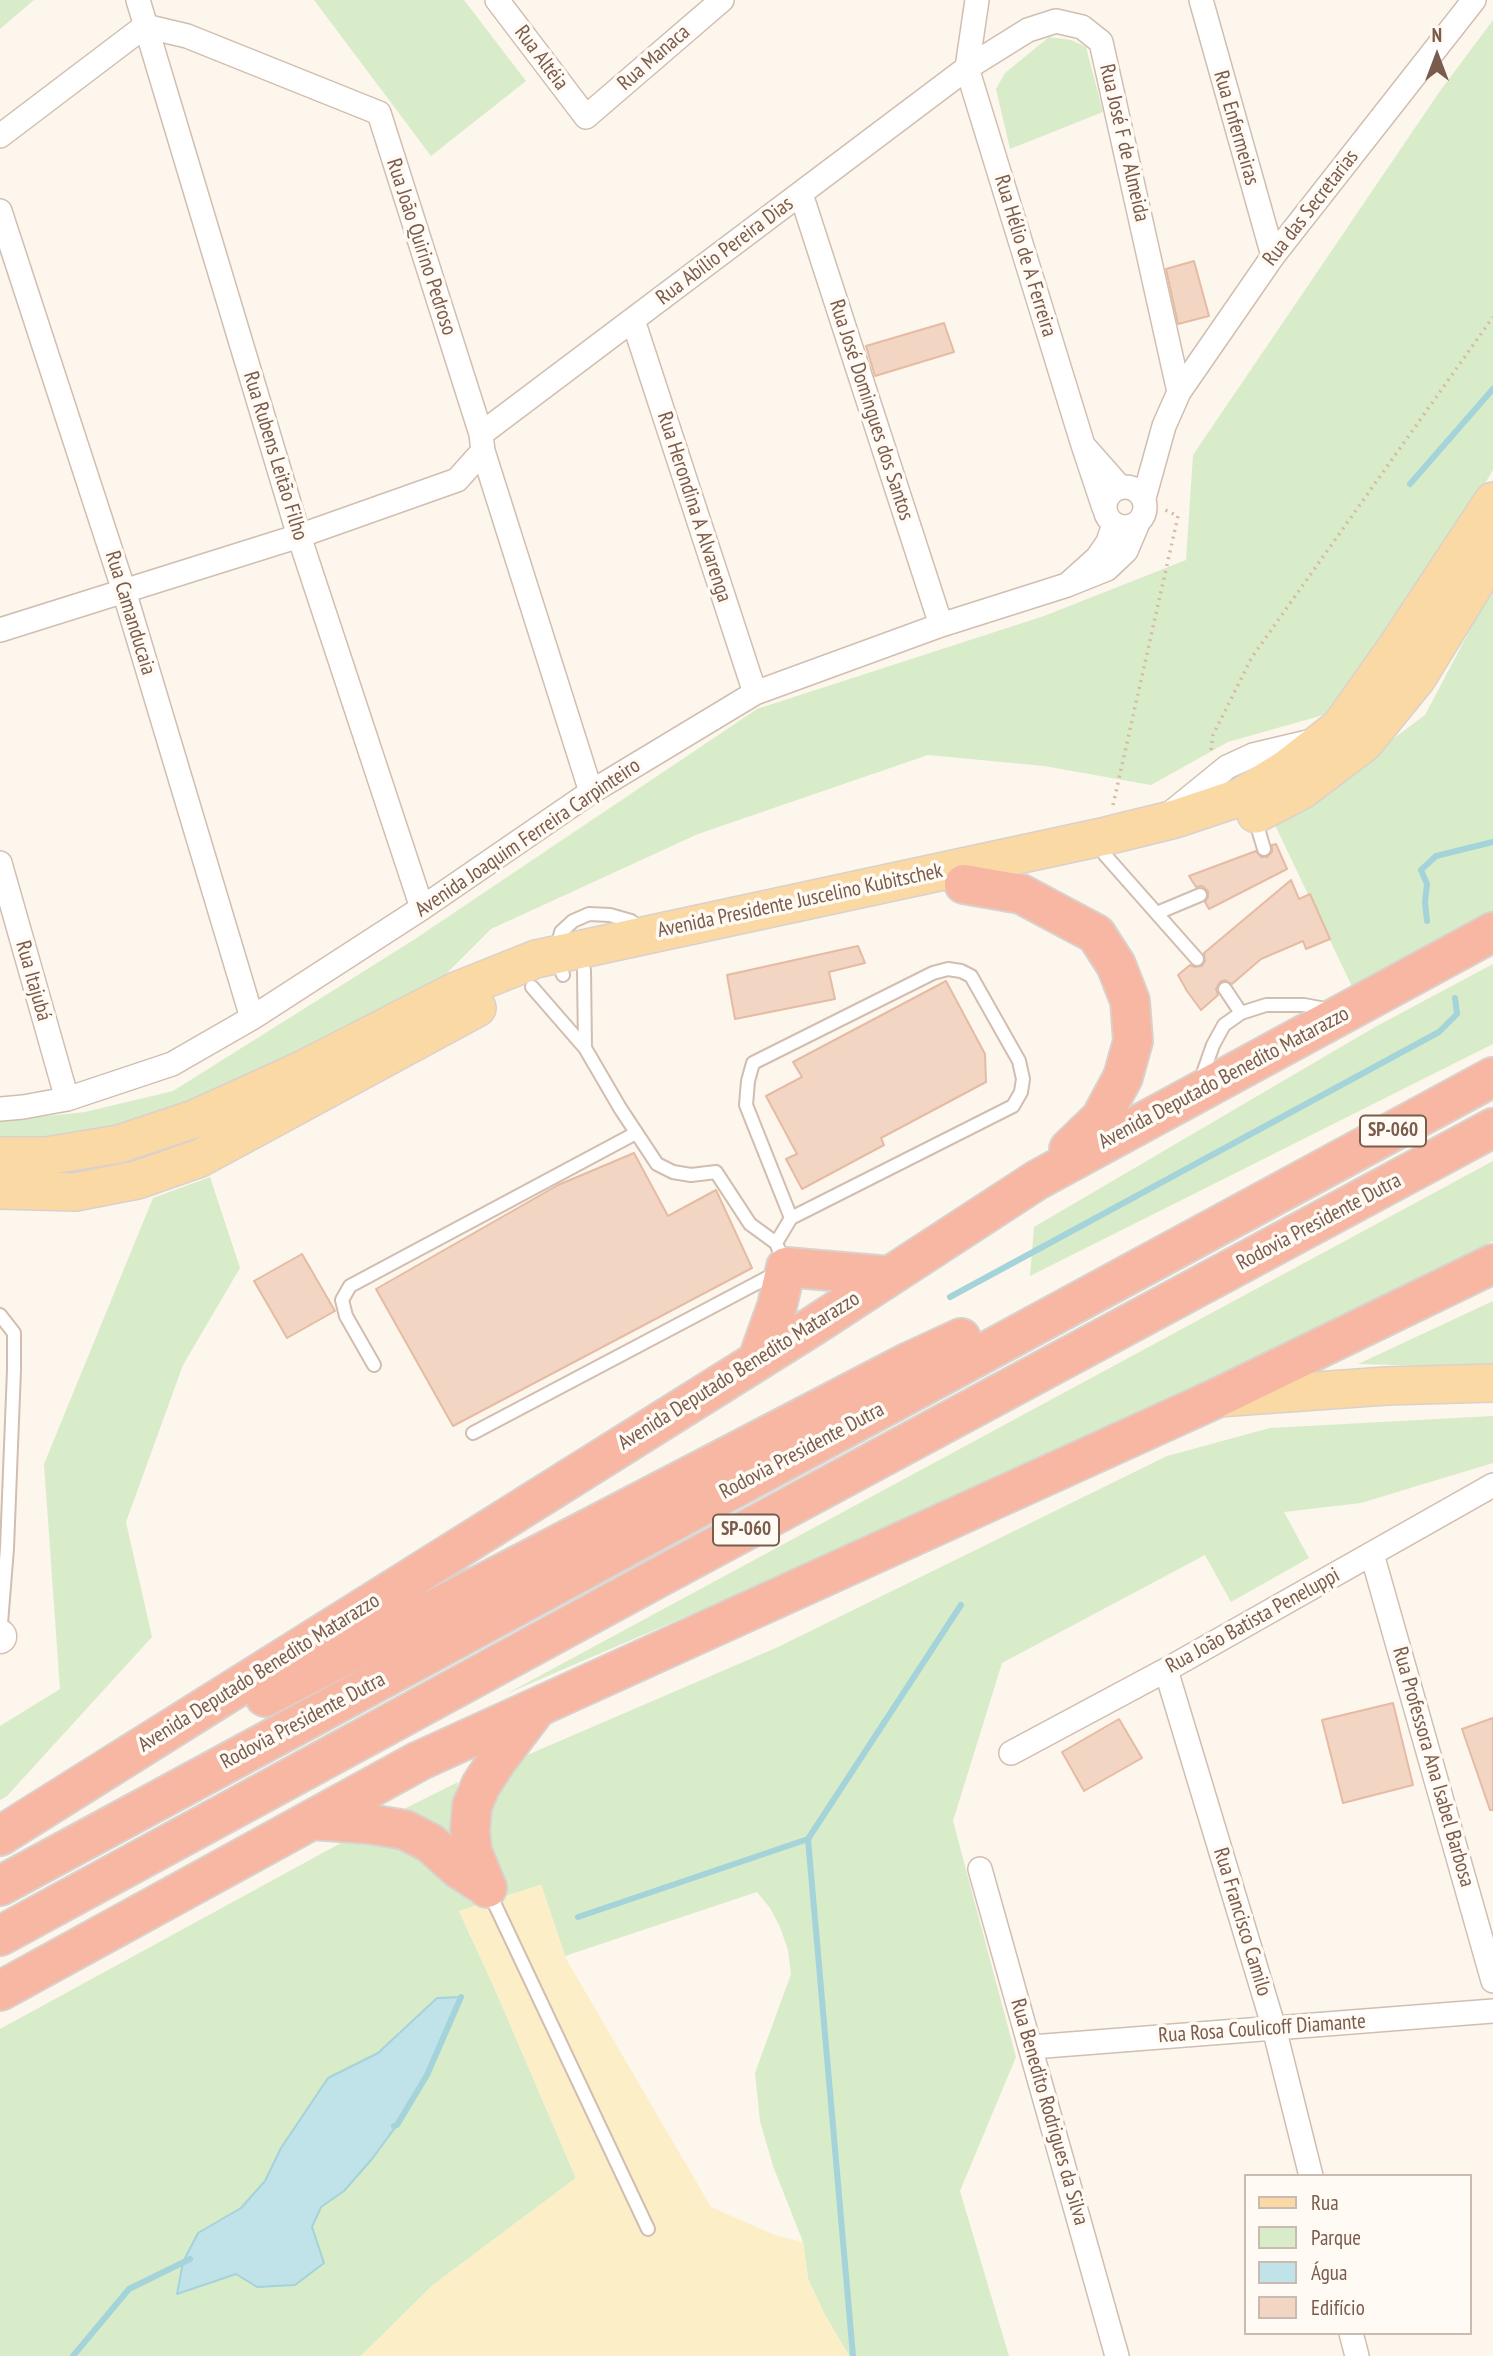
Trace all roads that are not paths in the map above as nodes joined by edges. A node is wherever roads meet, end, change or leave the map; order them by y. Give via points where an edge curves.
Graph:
1 (138, 0) edge
2 (497, 0) edge
3 (722, 0) edge
4 (977, 0) edge
5 (1201, 0) edge
6 (1474, 0) edge
7 (145, 26) junction
8 (967, 68) junction
9 (586, 117) joint
10 (0, 136) edge
11 (801, 194) junction
12 (0, 211) edge
13 (1273, 256) junction
14 (633, 320) junction
15 (1179, 392) junction
16 (1164, 426) junction
17 (482, 442) junction
18 (1083, 445) junction
19 (1122, 487) junction
20 (1493, 501) edge
21 (1142, 508) junction
22 (1109, 516) junction
23 (299, 536) junction
24 (1493, 554) edge
25 (1067, 585) junction
26 (124, 591) junction
27 (941, 625) junction
28 (0, 630) edge
29 (755, 693) junction
30 (1326, 738) junction
31 (591, 792) junction
32 (1160, 822) junction
33 (1105, 845) junction
34 (0, 863) edge
35 (964, 884) junction
36 (1200, 895) dead end
37 (422, 908) junction
38 (1157, 913) junction
39 (1493, 932) edge
40 (1197, 959) dead end
41 (559, 971) junction
42 (1225, 989) dead end
43 (1241, 1013) junction
44 (1345, 1013) junction
45 (252, 1018) junction
46 (585, 1048) junction
47 (1493, 1077) edge
48 (1197, 1092) junction
49 (67, 1099) junction
50 (0, 1109) edge
51 (1493, 1128) edge
52 (636, 1133) junction
53 (0, 1156) edge
54 (1037, 1180) junction
55 (1293, 1185) junction
56 (0, 1189) edge
57 (791, 1218) junction
58 (781, 1255) junction
59 (1493, 1264) edge
60 (889, 1276) junction
61 (0, 1315) edge
62 (758, 1359) junction
63 (374, 1366) dead end
64 (1493, 1384) edge
65 (1217, 1398) junction
66 (473, 1433) dead end
67 (1493, 1485) edge
68 (1372, 1554) junction
69 (0, 1637) edge
70 (1166, 1670) junction
71 (538, 1706) junction
72 (1011, 1753) dead end
73 (312, 1820) junction
74 (0, 1837) edge
75 (980, 1869) dead end
76 (0, 1886) edge
77 (493, 1900) junction
78 (0, 1936) edge
79 (1493, 1981) edge
80 (0, 1991) edge
81 (1493, 2011) edge
82 (1274, 2028) junction
83 (1032, 2047) junction
84 (1310, 2174) edge
85 (648, 2228) dead end
86 (1352, 2335) edge
87 (1117, 2356) edge
88 (1357, 2356) edge

1 - 7 street, Rua Rubens Leitão Filho
2 - 9 street, Rua Altéia
3 - 9 street, Rua Manaca
4 - 8 street
5 - 13 street, Rua Enfermeiras
6 - 13 street, Rua das Secretarias
7 - 10 street
7 - 17 street, Rua João Quirino Pedroso via 187,36 379,113
7 - 23 street, Rua Rubens Leitão Filho
8 - 11 street, Rua Abílio Pereira Dias
8 - 15 street, Rua José F de Almeida via 1028,30 1056,21 1082,27 1101,42
8 - 18 street, Rua Hélio de A Ferreira
11 - 14 street, Rua Abílio Pereira Dias
11 - 27 street, Rua José Domingues dos Santos
12 - 26 street, Rua Camanducaia
13 - 15 street, Rua das Secretarias
14 - 17 street, Rua Abílio Pereira Dias
14 - 29 street, Rua Herondina A Alvarenga
15 - 16 street, Rua das Secretarias
16 - 19 street, Rua das Secretarias
16 - 21 street, Rua das Secretarias
17 - 23 street, Rua Abílio Pereira Dias via 457,480
17 - 31 street, Rua João Quirino Pedroso
18 - 19 street, Rua Hélio de A Ferreira
18 - 22 street, Rua Hélio de A Ferreira
19 - 21 street via 1134,488
19 - 22 street via 1110,492
20 - 30 main road, Avenida Presidente Juscelino Kubitschek via 1389,658 1340,727
21 - 22 street via 1126,527
21 - 25 street, Avenida Joaquim Ferreira Carpinteiro via 1126,551 1107,569
22 - 25 street, Avenida Joaquim Ferreira Carpinteiro via 1108,542
23 - 26 street, Rua Abílio Pereira Dias
23 - 37 street, Rua Rubens Leitão Filho
24 - 33 main road, Avenida Presidente Juscelino Kubitschek via 1417,678 1364,743 1301,790 1259,832 1139,847
25 - 27 street, Avenida Joaquim Ferreira Carpinteiro
26 - 28 street, Rua Abílio Pereira Dias
26 - 45 street, Rua Camanducaia
27 - 29 street, Avenida Joaquim Ferreira Carpinteiro
29 - 31 street, Avenida Joaquim Ferreira Carpinteiro
30 - 32 main road, Avenida Presidente Juscelino Kubitschek via 1241,797
30 - 32 street via 1253,754 1227,767
31 - 37 street, Avenida Joaquim Ferreira Carpinteiro
32 - 33 main road, Avenida Presidente Juscelino Kubitschek
33 - 35 main road, Avenida Presidente Juscelino Kubitschek
33 - 38 lane
33 - 41 main road, Avenida Presidente Juscelino Kubitschek via 647,934
34 - 49 street, Rua Itajubá
35 - 41 main road, Avenida Presidente Juscelino Kubitschek
35 - 54 highway via 1021,894 1096,934 1130,1000 1133,1041 1123,1077 1101,1118
36 - 38 lane
37 - 45 street, Avenida Joaquim Ferreira Carpinteiro
38 - 40 lane
39 - 44 highway, Avenida Deputado Benedito Matarazzo
41 - 46 lane
41 - 46 lane
41 - 53 main road, Avenida Presidente Juscelino Kubitschek via 536,959 456,991 194,1119 119,1144 46,1156
41 - 56 main road, Avenida Presidente Juscelino Kubitschek via 476,1008 201,1158 137,1180 75,1192
42 - 43 lane
43 - 44 lane via 1266,1005 1304,1005
43 - 48 lane via 1224,1025
44 - 48 highway, Avenida Deputado Benedito Matarazzo
45 - 49 street, Avenida Joaquim Ferreira Carpinteiro via 172,1064
46 - 52 lane
47 - 55 highway, Rodovia Presidente Dutra / SP-060
48 - 54 highway, Avenida Deputado Benedito Matarazzo
49 - 50 street, Avenida Joaquim Ferreira Carpinteiro
51 - 78 highway, Rodovia Presidente Dutra / SP-060
52 - 58 lane via 657,1164 673,1172 716,1172 751,1224
52 - 63 lane via 350,1286 342,1300 346,1316
54 - 60 highway, Avenida Deputado Benedito Matarazzo
55 - 74 highway via 909,1362
55 - 76 highway, Rodovia Presidente Dutra / SP-060
57 - 57 lane via 746,1105 753,1063 933,974 948,969 971,976 1019,1061 1023,1079 1013,1106
57 - 58 lane
58 - 60 highway
58 - 62 highway via 777,1306
58 - 66 lane
59 - 65 highway
60 - 62 highway, Avenida Deputado Benedito Matarazzo
61 - 69 lane via 13,1333 14,1370
62 - 74 highway, Avenida Deputado Benedito Matarazzo
64 - 65 main road
65 - 71 highway
67 - 68 street, Rua João Batista Peneluppi
68 - 70 street, Rua João Batista Peneluppi
68 - 79 street, Rua Professora Ana Isabel Barbosa
70 - 72 street, Rua João Batista Peneluppi
70 - 82 street, Rua Francisco Camilo
71 - 73 highway via 419,1761
71 - 77 highway via 492,1768 472,1806 472,1852
73 - 77 highway via 405,1830 430,1843
73 - 80 highway
75 - 83 street, Rua Benedito Rodrigues da Silva
77 - 85 lane
81 - 82 street, Rua Rosa Coulicoff Diamante
82 - 83 street, Rua Rosa Coulicoff Diamante
82 - 84 street, Rua Francisco Camilo
83 - 87 street, Rua Benedito Rodrigues da Silva
86 - 88 street

